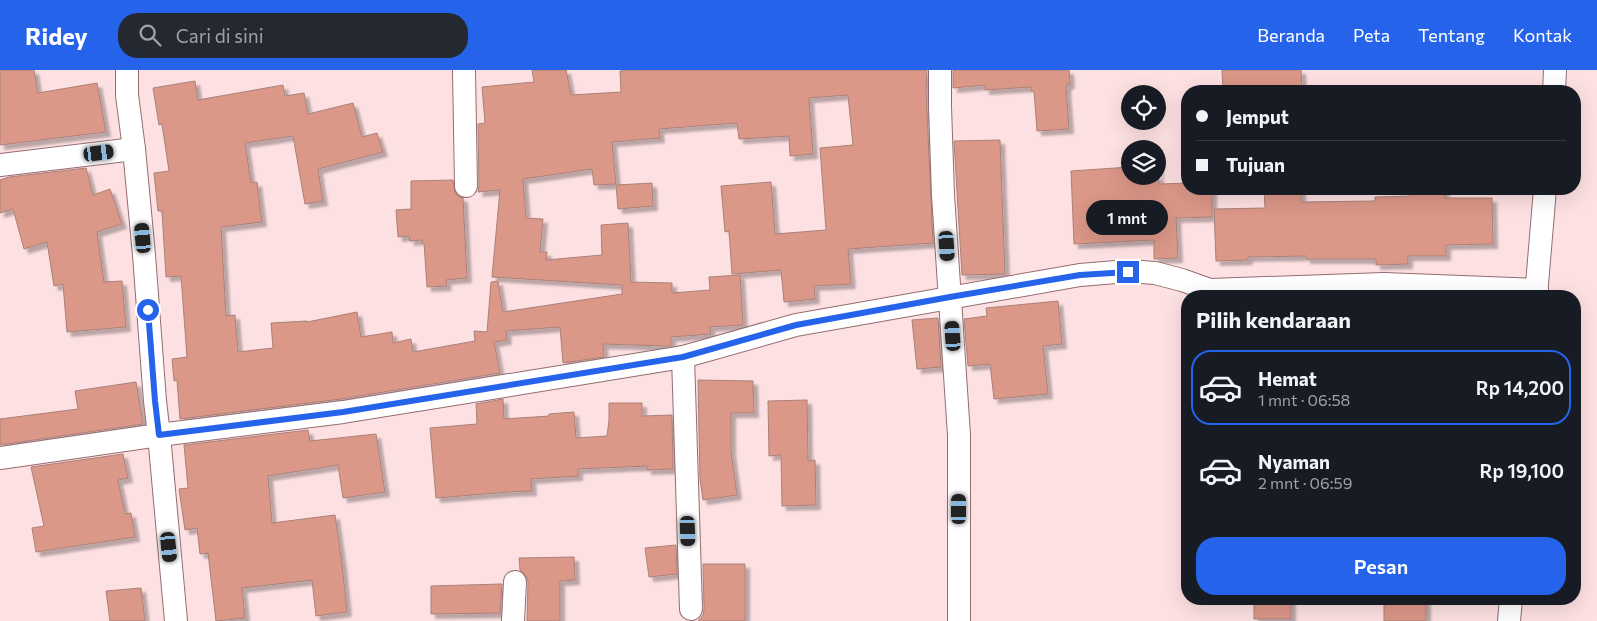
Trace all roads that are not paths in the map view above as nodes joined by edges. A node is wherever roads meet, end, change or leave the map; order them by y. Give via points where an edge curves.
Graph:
1 (126, 70) edge
2 (464, 70) edge
3 (940, 70) edge
4 (1555, 70) edge
5 (1554, 85) edge
6 (134, 149) junction
7 (0, 165) edge
8 (466, 186) dead end
9 (1544, 195) edge
10 (1210, 290) edge
11 (1210, 290) edge
12 (1485, 290) edge
13 (1536, 290) edge
14 (950, 297) junction
15 (683, 357) junction
16 (159, 435) junction
17 (0, 458) edge
18 (516, 582) dead end
19 (1510, 605) edge
20 (691, 609) dead end
21 (176, 621) edge
22 (513, 621) edge
23 (959, 621) edge
24 (1509, 621) edge

1 - 6 street
2 - 8 street
3 - 14 street via 943,195
4 - 5 street
6 - 7 street
6 - 16 street
9 - 13 street
10 - 14 street via 1155,273 1128,272 1080,275
11 - 12 street via 1384,284
14 - 15 street via 796,325
14 - 23 street via 959,434
15 - 16 street via 343,412
15 - 20 street
16 - 17 street
16 - 21 street
18 - 22 street
19 - 24 street

